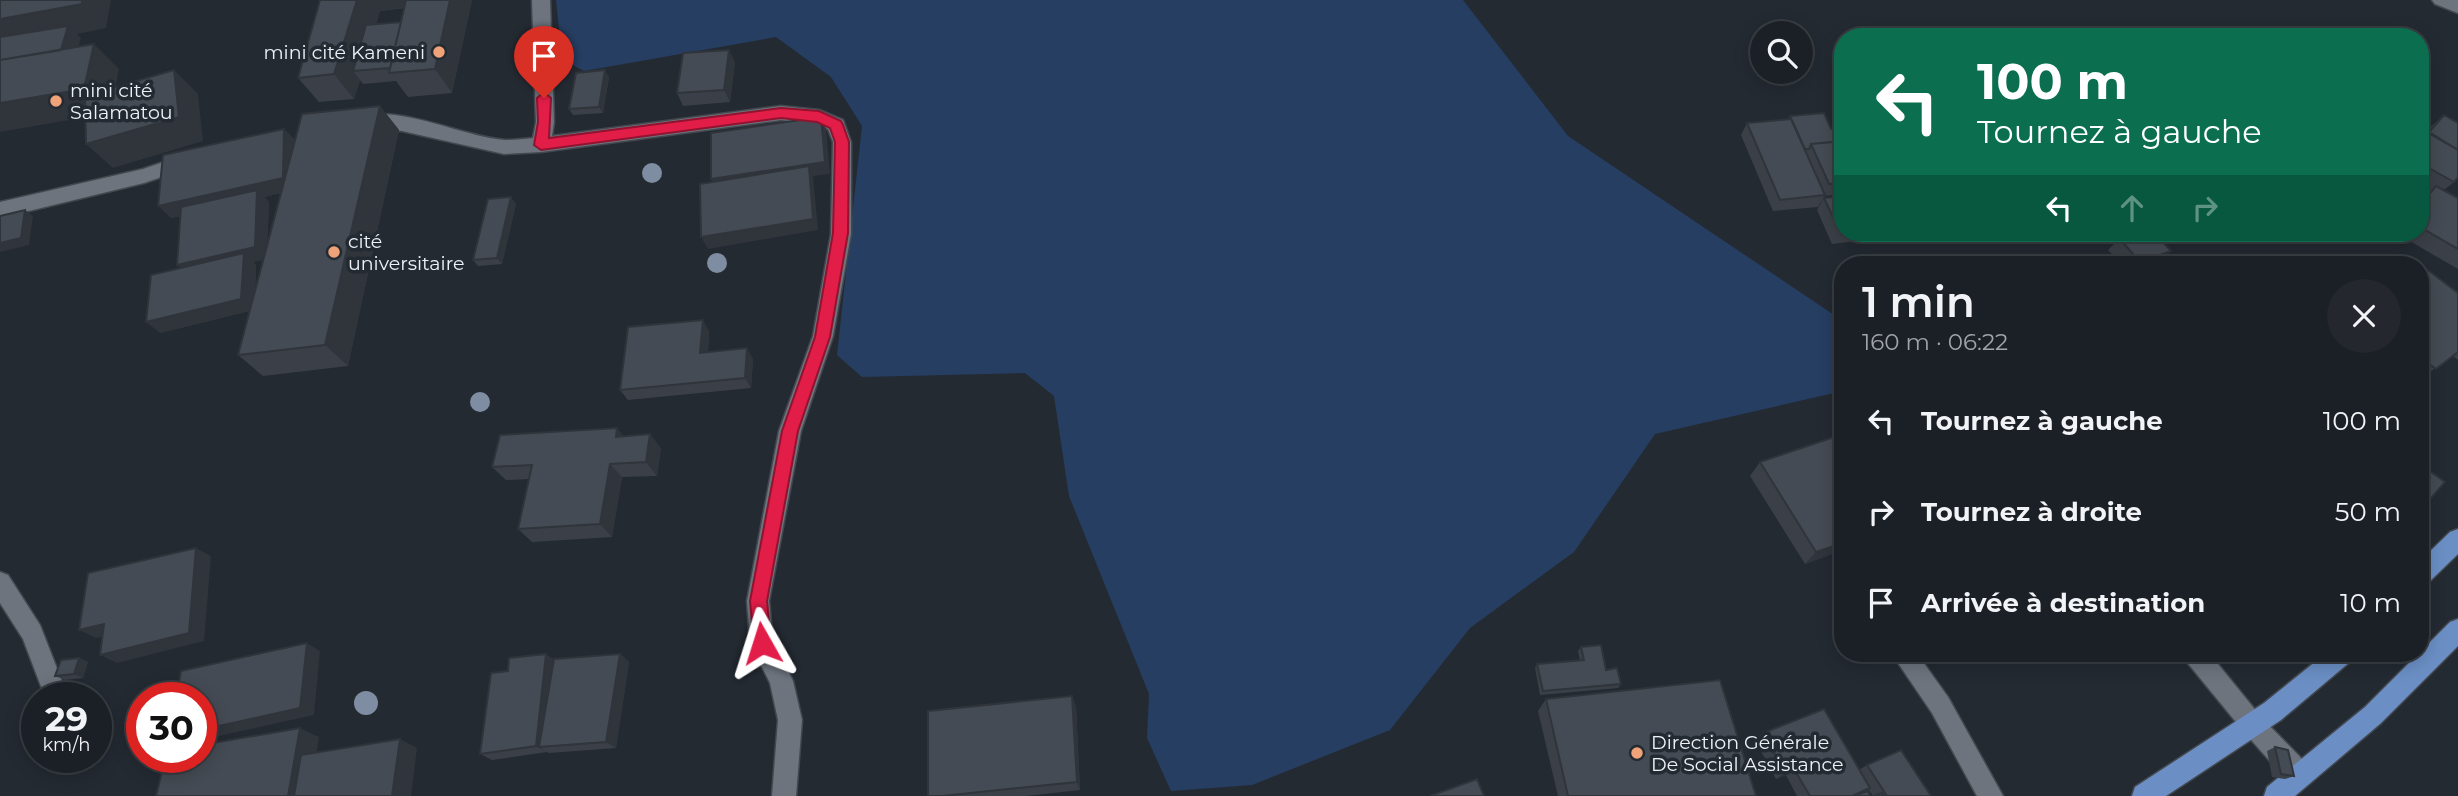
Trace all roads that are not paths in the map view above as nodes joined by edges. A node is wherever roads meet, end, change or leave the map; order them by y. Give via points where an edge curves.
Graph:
1 (541, 0) edge
2 (2441, 0) edge
3 (2458, 7) edge
4 (351, 124) edge
5 (541, 145) junction
6 (210, 154) edge
7 (0, 210) edge
8 (2458, 538) edge
9 (2429, 567) edge
10 (0, 583) edge
11 (2458, 630) edge
12 (2429, 659) edge
13 (2201, 662) edge
14 (2334, 662) edge
15 (2426, 662) edge
16 (1910, 663) dead end
17 (50, 682) edge
18 (2253, 725) junction
19 (2300, 774) junction
20 (784, 796) edge
21 (1991, 796) edge
22 (2144, 796) edge
23 (2276, 796) edge

1 - 5 street via 545,122
2 - 3 street
4 - 5 street via 402,124 504,146
5 - 20 street via 781,113 819,117 836,125 842,142 839,246 823,337 790,431 758,601 762,643 780,681 790,720
6 - 7 street via 144,176
8 - 9 main road
10 - 17 street via 32,633
11 - 12 main road
13 - 18 street
14 - 18 main road
15 - 19 main road via 2373,715
16 - 21 street via 1940,705
18 - 19 street
18 - 22 main road
19 - 23 main road

